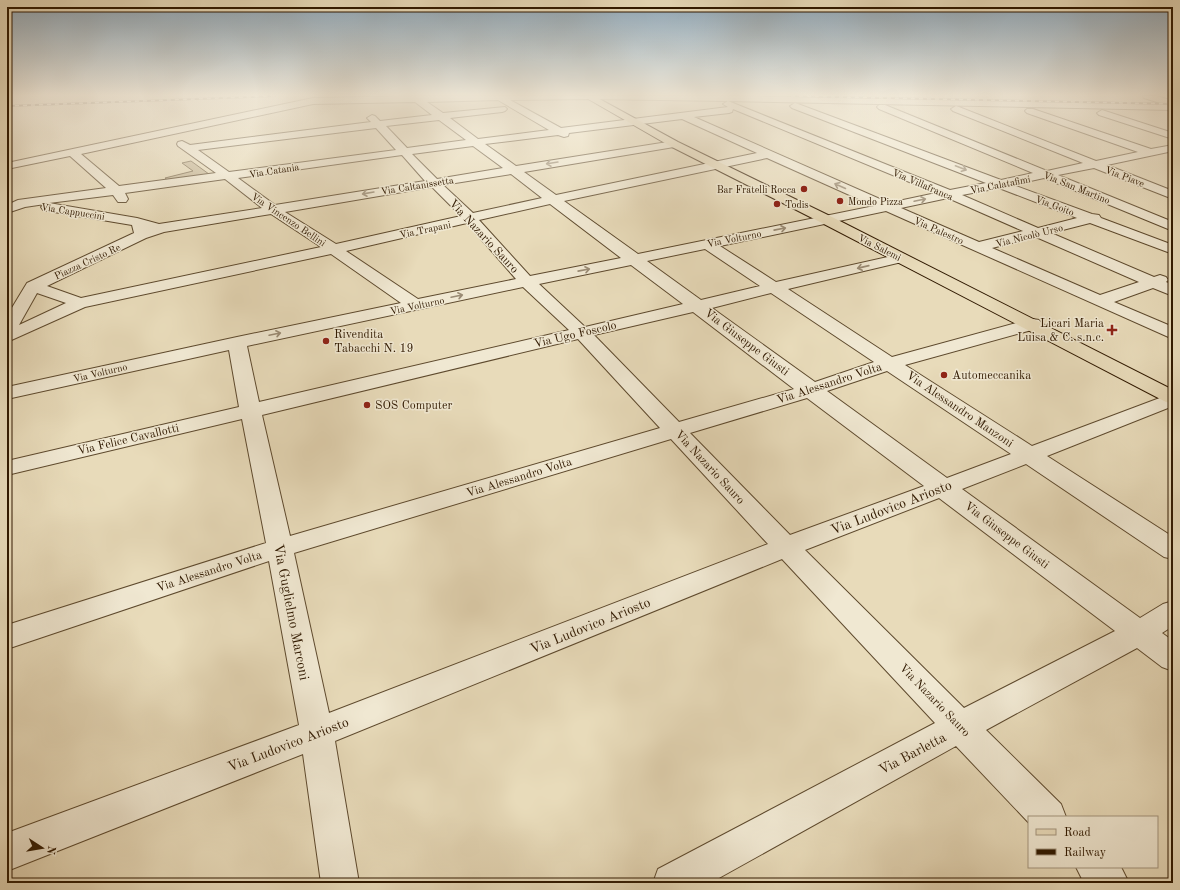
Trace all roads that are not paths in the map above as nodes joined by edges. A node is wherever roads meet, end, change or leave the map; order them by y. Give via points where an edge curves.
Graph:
1 (139, 138) edge
2 (173, 138) edge
3 (276, 138) edge
4 (282, 138) edge
5 (391, 138) edge
6 (471, 138) edge
7 (515, 138) edge
8 (662, 138) edge
9 (731, 138) edge
10 (810, 138) edge
11 (879, 138) edge
12 (958, 138) edge
13 (1031, 138) edge
14 (1106, 138) edge
15 (477, 142) junction
16 (293, 144) dead end
17 (674, 144) junction
18 (188, 148) junction
19 (591, 149) dead end
20 (72, 152) junction
21 (406, 152) junction
22 (1150, 153) junction
23 (1169, 153) edge
24 (769, 154) junction
25 (312, 155) dead end
26 (603, 156) junction
27 (324, 162) junction
28 (616, 163) dead end
29 (1096, 165) junction
30 (7, 166) edge
31 (720, 166) junction
32 (513, 170) junction
33 (635, 173) dead end
34 (1048, 174) junction
35 (229, 177) junction
36 (648, 180) junction
37 (433, 182) junction
38 (1001, 184) junction
39 (117, 191) junction
40 (948, 194) junction
41 (1173, 195) edge
42 (554, 199) junction
43 (7, 200) edge
44 (1173, 200) edge
45 (23, 203) junction
46 (888, 207) junction
47 (7, 209) edge
48 (272, 209) junction
49 (1132, 209) junction
50 (471, 219) junction
51 (1091, 219) junction
52 (827, 220) junction
53 (1173, 226) edge
54 (139, 227) junction
55 (161, 228) joint
56 (1037, 233) junction
57 (707, 244) junction
58 (978, 247) junction
59 (334, 249) junction
60 (1173, 250) edge
61 (902, 258) junction
62 (634, 260) junction
63 (1173, 276) edge
64 (526, 281) junction
65 (1153, 282) junction
66 (33, 286) junction
67 (774, 288) junction
68 (1173, 291) edge
69 (1100, 301) junction
70 (80, 303) junction
71 (415, 305) junction
72 (697, 306) junction
73 (1033, 324) junction
74 (7, 330) edge
75 (582, 333) junction
76 (1173, 334) edge
77 (7, 337) edge
78 (237, 342) junction
79 (891, 363) junction
80 (811, 390) junction
81 (7, 393) edge
82 (1173, 398) edge
83 (249, 410) junction
84 (675, 430) junction
85 (1030, 456) junction
86 (7, 468) edge
87 (942, 487) junction
88 (786, 547) junction
89 (280, 548) junction
90 (1173, 550) edge
91 (1173, 612) edge
92 (1139, 633) junction
93 (7, 637) edge
94 (1173, 658) edge
95 (961, 726) junction
96 (317, 733) junction
97 (1047, 816) edge
98 (7, 852) edge
99 (1096, 868) edge
100 (340, 883) edge
101 (672, 883) edge
102 (1110, 883) edge

1 - 20 street
2 - 18 street, Via Vincenzo Bellini
3 - 18 street
4 - 16 street
5 - 21 street, Via Nazario Sauro
6 - 15 street, Via Giuseppe Giusti
7 - 15 street, Via Catania
8 - 17 main road, Via Salemi
9 - 24 street, Via Palestro
10 - 40 street, Via Villafranca
11 -> 38 street, Via Goito
12 - 34 street, Via San Martino
13 - 29 street, Via Piave
14 - 22 street
15 - 21 street, Via Catania
15 - 32 street, Via Giuseppe Giusti
17 - 26 street, Via Caltanissetta
17 - 31 main road, Via Salemi
18 - 35 street, Via Vincenzo Bellini
19 - 26 street
20 - 30 street
20 - 39 street
21 - 27 street, Via Catania
21 - 37 street, Via Nazario Sauro
22 - 23 street, Via Calatafimi
22 - 29 street, Via Calatafimi
24 - 31 street, Via Trapani
46 -> 24 street, Via Palestro
25 - 27 street
26 - 28 street
26 -> 32 street, Via Caltanissetta
27 - 35 street, Via Catania
29 - 34 street, Via Calatafimi
29 - 41 street, Via Piave
31 - 36 street, Via Trapani
31 - 52 main road, Via Salemi
32 - 37 street, Via Caltanissetta
32 - 42 street, Via Giuseppe Giusti
33 - 36 street
34 - 38 street, Via Calatafimi
34 - 49 street, Via San Martino
35 - 39 street, Via Catania
35 - 48 street, Via Vincenzo Bellini
36 - 42 street, Via Trapani
37 -> 48 street, Via Caltanissetta
37 - 50 street, Via Nazario Sauro
38 - 40 street, Via Calatafimi
38 - 51 street, Via Goito
39 - 45 street, Via Catania
39 - 54 street
46 -> 40 street, Via Calatafimi
40 - 56 street, Via Villafranca
42 - 50 street, Via Trapani
42 - 62 street, Via Giuseppe Giusti
43 - 45 street, Via Cappuccini
44 - 49 street, Via Nicolò Urso
45 - 47 street
45 - 54 street, Via Cappuccini
46 - 52 street, Via Calatafimi
46 - 58 street, Via Palestro
48 - 55 street, Via Caltanissetta
48 - 59 street, Via Vincenzo Bellini
49 - 51 street, Via Nicolò Urso
49 - 53 street, Via San Martino
50 - 59 street, Via Trapani
50 - 64 street, Via Nazario Sauro
51 - 56 street, Via Nicolò Urso
51 - 60 street, Via Goito
57 -> 52 street, Via Volturno
52 - 61 main road, Via Salemi
54 - 55 street, Piazza Cristo Re
54 - 66 street, Piazza Cristo Re
56 - 58 street, Via Nicolò Urso
56 - 65 street, Via Villafranca
57 - 62 street, Via Volturno
57 - 67 street, Via Alessandro Manzoni
58 - 69 street, Via Palestro
59 - 70 street, Via Trapani
59 - 71 street, Via Vincenzo Bellini
61 -> 67 street, Via Ugo Foscolo
61 - 73 main road, Via Salemi
64 -> 62 street, Via Volturno
62 - 72 street, Via Giuseppe Giusti
63 - 65 street
71 -> 64 street, Via Volturno
64 - 75 street, Via Nazario Sauro
65 - 68 street, Via Villafranca
65 - 69 street
66 - 70 street, Piazza Cristo Re
66 - 74 street
67 - 72 street, Via Ugo Foscolo
67 - 79 street, Via Alessandro Manzoni
69 - 76 street, Via Palestro
70 - 77 street
78 -> 71 street, Via Volturno
72 - 75 street, Via Ugo Foscolo
72 - 80 street, Via Giuseppe Giusti
73 - 79 street, Via Alessandro Volta
73 - 82 main road, Via Salemi
75 - 83 street, Via Ugo Foscolo
75 - 84 street, Via Nazario Sauro
78 - 81 street, Via Volturno
78 - 83 street, Via Guglielmo Marconi
79 - 80 street, Via Alessandro Volta
79 - 85 street, Via Alessandro Manzoni
80 - 84 street, Via Alessandro Volta
80 - 87 street, Via Giuseppe Giusti
82 - 85 street, Via Ludovico Ariosto
83 - 86 street, Via Felice Cavallotti
83 - 89 street, Via Guglielmo Marconi
84 - 88 street, Via Nazario Sauro
84 - 89 street, Via Alessandro Volta
85 - 87 street, Via Ludovico Ariosto
85 - 90 street, Via Alessandro Manzoni
87 - 88 street, Via Ludovico Ariosto
87 - 92 street, Via Giuseppe Giusti
88 - 95 street, Via Nazario Sauro
88 - 96 street, Via Ludovico Ariosto
89 - 93 street, Via Alessandro Volta
89 - 96 street, Via Guglielmo Marconi
91 - 92 street, Via Barletta
92 - 94 street, Via Giuseppe Giusti
92 - 95 street, Via Barletta
95 - 97 street, Via Nazario Sauro
95 - 101 street, Via Barletta
96 - 98 street, Via Ludovico Ariosto
96 - 100 street, Via Guglielmo Marconi
99 - 102 street

